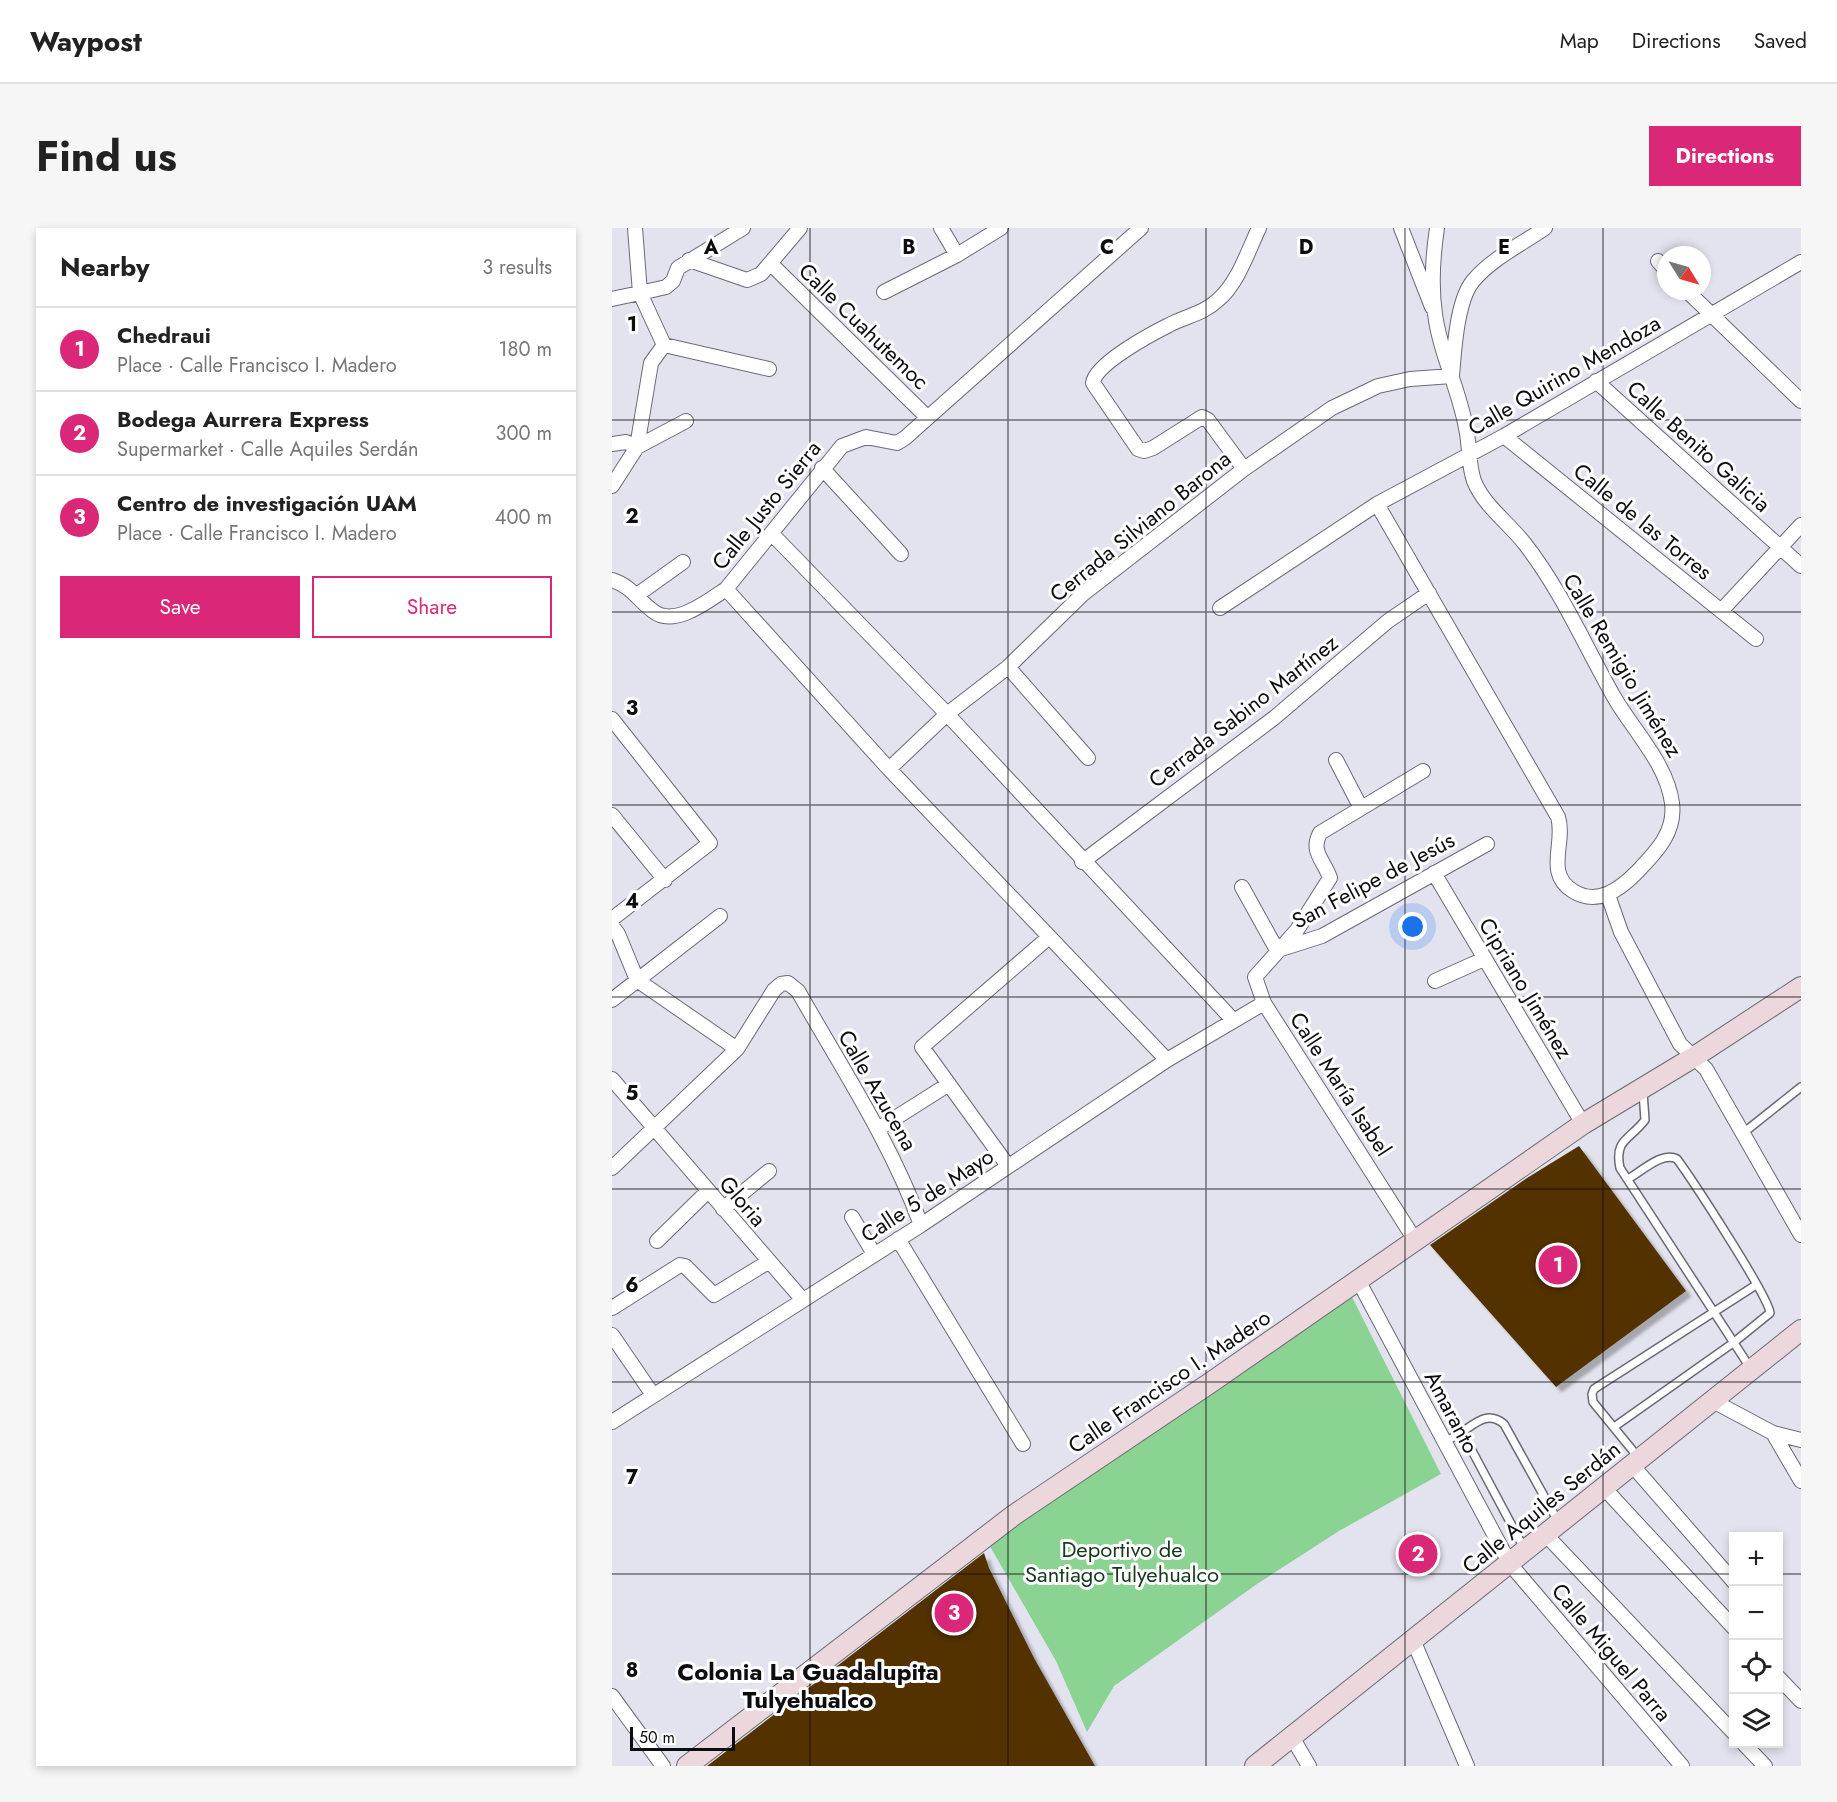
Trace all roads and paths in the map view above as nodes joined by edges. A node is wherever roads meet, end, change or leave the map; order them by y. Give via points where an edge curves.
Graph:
1 (635, 228) edge
2 (743, 228) edge
3 (800, 228) edge
4 (941, 228) edge
5 (1001, 228) edge
6 (1141, 228) edge
7 (1259, 228) edge
8 (1401, 228) edge
9 (1437, 228) edge
10 (1545, 228) edge
11 (1124, 233) edge
12 (957, 255) junction
13 (689, 260) junction
14 (1801, 262) edge
15 (771, 264) junction
16 (884, 292) dead end
17 (640, 293) junction
18 (612, 299) edge
19 (1696, 300) edge
20 (1435, 314) junction
21 (1710, 315) junction
22 (664, 345) junction
23 (769, 369) dead end
24 (1452, 376) junction
25 (1596, 381) junction
26 (1801, 401) edge
27 (927, 417) junction
28 (686, 421) dead end
29 (1504, 436) junction
30 (612, 444) edge
31 (637, 447) junction
32 (1468, 454) junction
33 (822, 468) junction
34 (1244, 469) junction
35 (612, 486) edge
36 (1377, 504) junction
37 (1801, 525) edge
38 (772, 534) junction
39 (1780, 547) junction
40 (901, 554) dead end
41 (683, 562) dead end
42 (1801, 566) edge
43 (612, 580) edge
44 (726, 589) junction
45 (1429, 593) junction
46 (637, 595) junction
47 (1220, 608) dead end
48 (1721, 611) junction
49 (1756, 639) dead end
50 (1008, 667) junction
51 (947, 714) junction
52 (612, 719) edge
53 (1088, 758) dead end
54 (1336, 760) dead end
55 (890, 770) junction
56 (1423, 771) dead end
57 (1361, 808) junction
58 (612, 815) edge
59 (1487, 844) dead end
60 (1082, 861) junction
61 (1434, 873) junction
62 (665, 880) junction
63 (1242, 887) dead end
64 (1608, 895) junction
65 (720, 916) dead end
66 (612, 919) edge
67 (612, 926) edge
68 (1048, 938) junction
69 (1277, 950) junction
70 (1484, 959) junction
71 (637, 980) junction
72 (1435, 981) dead end
73 (1801, 987) edge
74 (612, 1000) edge
75 (1264, 1003) junction
76 (1233, 1020) junction
77 (737, 1049) junction
78 (1694, 1058) junction
79 (1167, 1060) junction
80 (612, 1078) edge
81 (949, 1084) junction
82 (1801, 1086) edge
83 (1643, 1088) junction
84 (1583, 1124) junction
85 (654, 1129) junction
86 (878, 1130) junction
87 (1742, 1134) junction
88 (1008, 1166) junction
89 (612, 1168) edge
90 (769, 1171) dead end
91 (1628, 1179) junction
92 (707, 1192) junction
93 (723, 1209) junction
94 (852, 1217) dead end
95 (921, 1225) junction
96 (1801, 1235) edge
97 (898, 1239) junction
98 (1414, 1240) junction
99 (657, 1241) dead end
100 (874, 1254) junction
101 (768, 1262) junction
102 (1358, 1280) junction
103 (1756, 1285) junction
104 (802, 1299) junction
105 (612, 1308) edge
106 (1714, 1312) junction
107 (1801, 1330) edge
108 (612, 1335) edge
109 (1733, 1343) junction
110 (1750, 1369) junction
111 (653, 1395) junction
112 (1711, 1400) junction
113 (612, 1422) edge
114 (1614, 1427) junction
115 (1462, 1432) junction
116 (1773, 1433) junction
117 (1801, 1440) edge
118 (1445, 1442) junction
119 (1023, 1444) dead end
120 (1636, 1462) junction
121 (1801, 1481) edge
122 (1604, 1488) junction
123 (1553, 1530) junction
124 (1526, 1551) junction
125 (1510, 1564) junction
126 (1729, 1576) edge
127 (1729, 1623) edge
128 (1413, 1640) junction
129 (1783, 1681) edge
130 (612, 1696) edge
131 (1801, 1701) edge
132 (1729, 1727) edge
133 (1292, 1737) junction
134 (1749, 1748) edge
135 (663, 1766) edge
136 (687, 1766) edge
137 (1255, 1766) edge
138 (1309, 1766) edge
139 (1467, 1766) edge
140 (1682, 1766) edge
141 (1765, 1766) edge

1 - 17 street
2 - 13 street
3 - 15 street
4 - 12 street
5 - 12 street
6 - 11 street, Calle Justo Sierra
7 - 34 street via 1233,281 1219,300 1200,314 1170,324 1127,350 1097,371 1093,383 1138,449 1153,448 1202,417
8 - 20 street
9 - 20 street
10 - 24 street via 1472,282 1456,339
11 - 27 street, Calle Justo Sierra
12 - 16 street
13 - 15 street via 747,280
13 - 17 street via 678,268 666,287
14 - 21 street, Calle Quirino Mendoza
15 - 27 street, Calle Cuahutemoc
17 - 18 street
17 - 22 street
19 - 21 street
20 - 24 street, Calle Remigio Jiménez
21 - 25 street, Calle Quirino Mendoza
21 - 26 street
22 - 23 street
22 - 31 street via 651,363
24 - 32 street, Calle Remigio Jiménez via 1466,429
24 - 34 street, Cerrada Silviano Barona via 1378,386 1332,408
25 - 29 street, Calle Quirino Mendoza
25 - 39 street, Calle Benito Galicia
27 - 33 street, Calle Justo Sierra via 897,443 856,439 842,446
28 - 31 street
29 - 32 street, Calle Quirino Mendoza
29 - 48 street, Calle de las Torres
30 - 31 street via 626,442
31 - 35 street
32 - 36 street, Calle Quirino Mendoza
32 - 64 street, Calle Remigio Jiménez via 1479,493 1532,554 1666,778 1672,804 1671,827 1656,852 1626,884
33 - 38 street, Calle Justo Sierra
33 - 40 street
34 - 50 street, Cerrada Silviano Barona via 1083,594
36 - 45 street
36 - 47 street, Calle Quirino Mendoza
37 - 39 street
38 - 44 street, Calle Justo Sierra
38 - 51 street
39 - 42 street, Calle Benito Galicia
39 - 48 street
41 - 46 street
43 - 46 street, Calle Justo Sierra via 625,584
44 - 46 street, Calle Justo Sierra via 677,617 655,613
44 - 55 street
45 - 60 street, Cerrada Sabino Martínez via 1388,621 1274,717
45 - 64 street via 1558,817 1562,830 1556,864 1566,885 1592,898
48 - 49 street, Calle de las Torres
50 - 51 street, Cerrada Silviano Barona
50 - 53 street
51 - 55 street, Cerrada Silviano Barona
51 - 60 street
52 - 62 street via 710,843
54 - 57 street
55 - 68 street
56 - 57 street
57 - 69 street via 1320,832 1316,852 1330,878 1297,930
58 - 62 street
59 - 61 street, San Felipe de Jesús
60 - 76 street
61 - 69 street, San Felipe de Jesús via 1322,936
61 - 70 street, Cipriano Jiménez
62 - 66 street
63 - 69 street
64 - 78 street via 1621,932 1642,972 1680,1044
65 - 71 street
67 - 71 street
68 - 79 street
68 - 81 street via 922,1047
69 - 75 street, Calle María Isabel via 1255,977
70 - 72 street
70 - 84 street, Cipriano Jiménez
71 - 74 street
71 - 77 street
73 - 78 main road, Calle Francisco I. Madero
75 - 76 street, Calle 5 de Mayo
75 - 98 street, Calle María Isabel
76 - 79 street, Calle 5 de Mayo
77 - 85 street
77 - 86 street, Calle Azucena via 774,990 788,983 798,991
78 - 83 main road, Calle Francisco I. Madero
78 - 87 street via 1706,1069
79 - 88 street, Calle 5 de Mayo
80 - 85 street, Gloria
81 - 86 street
81 - 88 street
82 - 87 lane
83 - 84 main road, Calle Francisco I. Madero
83 - 91 lane via 1645,1120 1617,1153 1620,1168
84 - 98 main road, Calle Francisco I. Madero
85 - 89 street
85 - 92 street, Gloria
86 - 95 street, Calle Azucena via 905,1182
87 - 96 street
88 - 95 street, Calle 5 de Mayo
90 - 93 street
91 - 103 lane via 1664,1157 1677,1159
91 - 106 lane
92 - 93 street, Gloria
92 - 99 street
93 - 101 street, Gloria
94 - 100 street
95 - 97 street, Calle 5 de Mayo
97 - 100 street, Calle 5 de Mayo
97 - 119 street
98 - 102 main road, Calle Francisco I. Madero
100 - 104 street, Calle 5 de Mayo
101 - 104 street, Gloria
101 - 105 street via 714,1295 680,1265
102 - 118 street, Amaranto
102 - 136 main road, Calle Francisco I. Madero via 1005,1522
103 - 106 lane
103 - 109 lane via 1770,1313
104 - 111 street, Calle 5 de Mayo
106 - 109 lane
106 - 114 lane via 1594,1389 1593,1402
107 - 110 main road, Calle Aquiles Serdán
108 - 111 street
109 - 110 lane
109 - 114 lane
110 - 112 main road, Calle Aquiles Serdán
111 - 113 street, Calle 5 de Mayo
112 - 116 street
112 - 120 main road, Calle Aquiles Serdán
114 - 120 lane
115 - 118 lane
115 - 123 lane via 1486,1417 1504,1424
115 - 124 lane
116 - 117 street
116 - 121 street
118 - 125 street, Amaranto
120 - 122 main road, Calle Aquiles Serdán
120 - 126 street
122 - 123 main road, Calle Aquiles Serdán
122 - 127 street
123 - 124 main road, Calle Aquiles Serdán
123 - 132 street
124 - 125 main road, Calle Aquiles Serdán
125 - 128 main road, Calle Aquiles Serdán
125 - 140 street, Calle Miguel Parra
128 - 133 main road, Calle Aquiles Serdán
128 - 139 street
129 - 131 street
130 - 135 street
133 - 137 main road, Calle Aquiles Serdán
133 - 138 street
134 - 141 street

